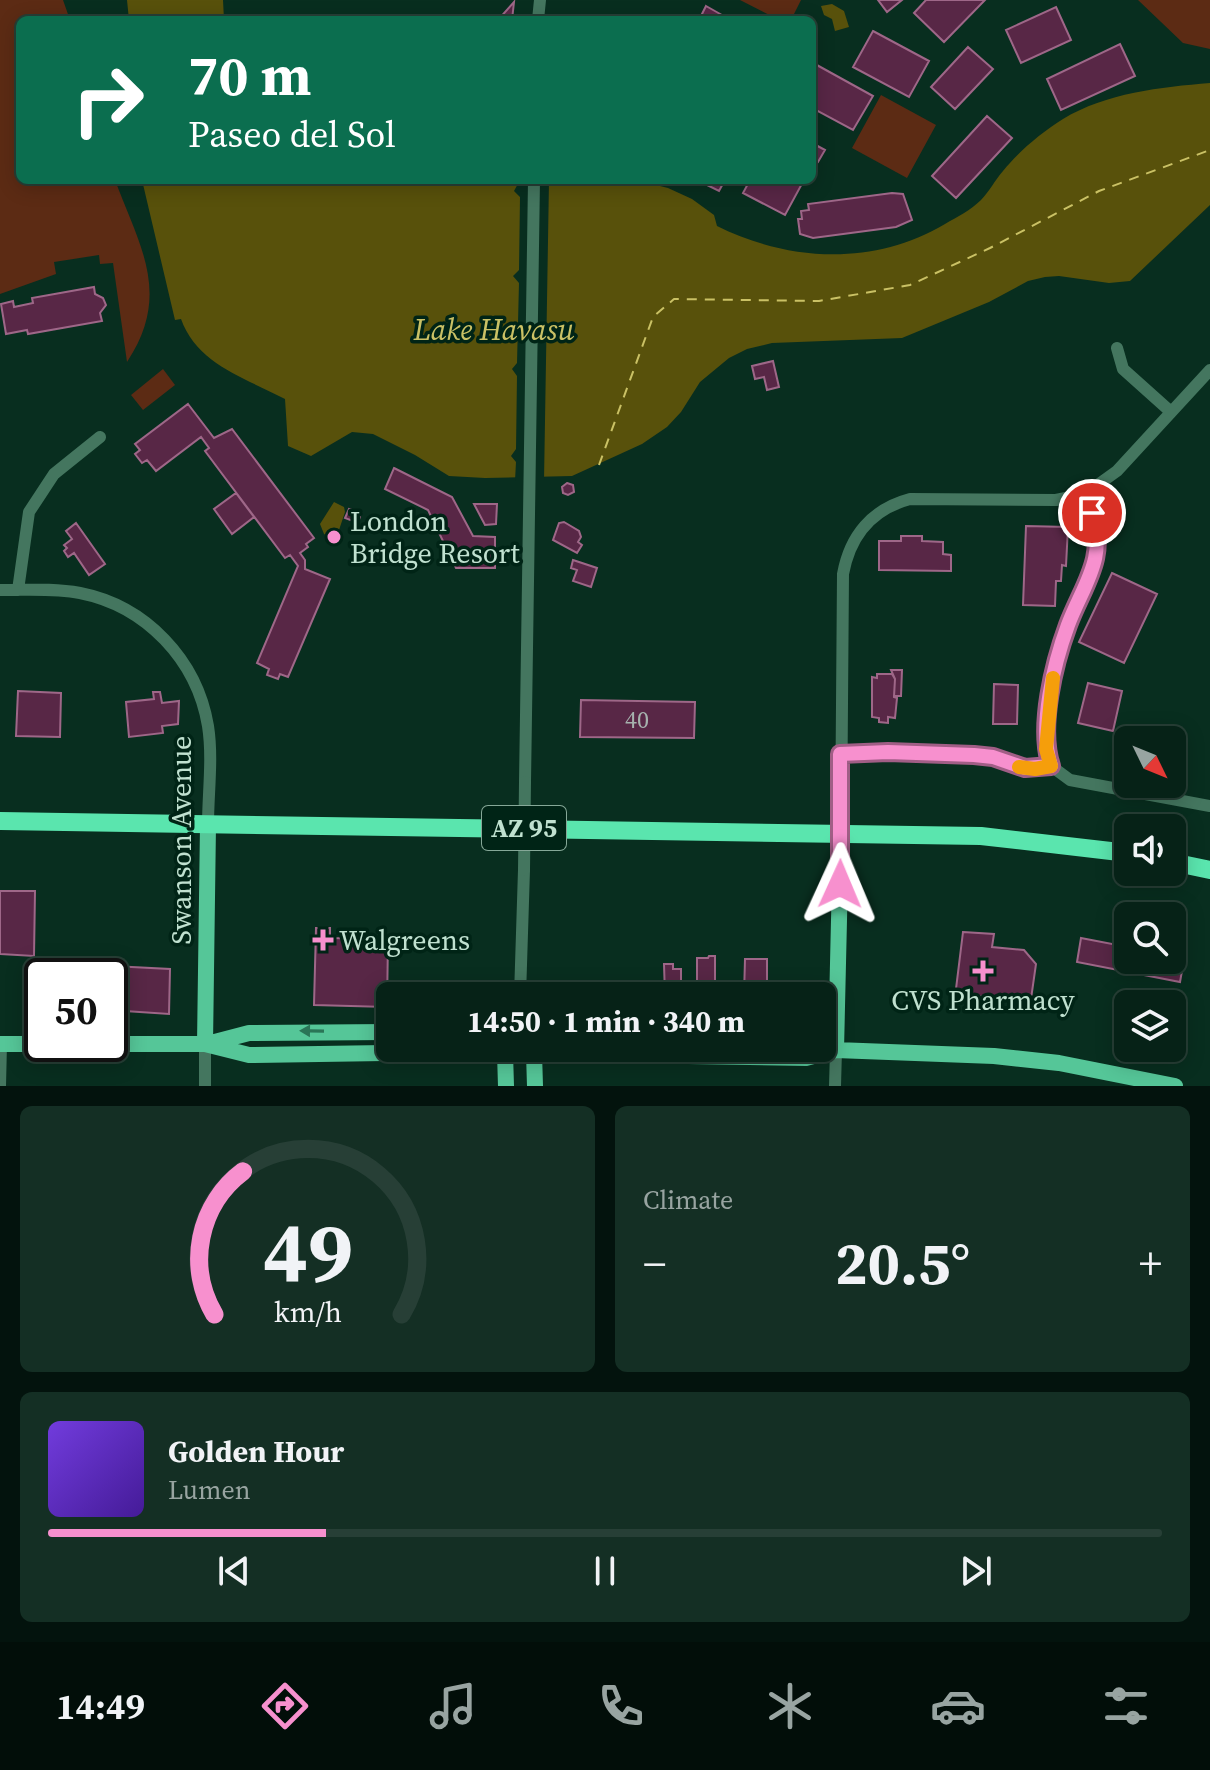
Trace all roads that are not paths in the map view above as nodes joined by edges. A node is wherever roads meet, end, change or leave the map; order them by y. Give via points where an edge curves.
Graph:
1 (534, 184) edge
2 (1117, 348) dead end
3 (1210, 370) edge
4 (1171, 412) junction
5 (100, 437) dead end
6 (1085, 494) junction
7 (0, 590) edge
8 (18, 590) junction
9 (840, 754) junction
10 (1051, 766) junction
11 (1210, 806) edge
12 (0, 821) edge
13 (208, 825) junction
14 (841, 833) junction
15 (1114, 851) edge
16 (1186, 865) edge
17 (1210, 870) edge
18 (520, 982) edge
19 (833, 982) edge
20 (376, 1032) edge
21 (1, 1044) edge
22 (205, 1044) junction
23 (836, 1046) edge
24 (376, 1053) edge
25 (515, 1062) edge
26 (524, 1062) edge
27 (831, 1062) edge
28 (0, 1086) edge
29 (205, 1086) edge
30 (506, 1086) edge
31 (535, 1086) edge
32 (835, 1086) edge
33 (1175, 1086) edge

1 - 18 street, bridge
2 - 4 street via 1123,369
3 - 4 street
4 - 6 street via 1117,471
5 - 8 street via 54,474 29,512
6 - 9 street via 1056,500 910,499 893,503 866,523 847,555 843,574
6 - 10 street via 1099,545 1054,669 1046,739
7 - 8 street, Swanson Avenue
8 - 13 street, Swanson Avenue via 64,591 106,600 143,620 174,650 190,673 205,712 210,740
9 - 10 street via 974,755 1025,768
9 - 14 street
10 - 11 street via 1070,780
12 - 13 highway, AZ 95
13 - 14 highway, AZ 95
13 - 22 main road, Swanson Avenue
14 - 15 highway, AZ 95 via 981,836
14 - 19 main road
16 - 17 highway
20 -> 22 main road via 249,1033
21 - 22 main road
21 - 28 street
22 - 24 main road via 249,1055
22 - 29 street, Swanson Avenue
23 - 33 main road via 1010,1057
25 - 30 main road
26 - 31 main road
27 - 32 street

